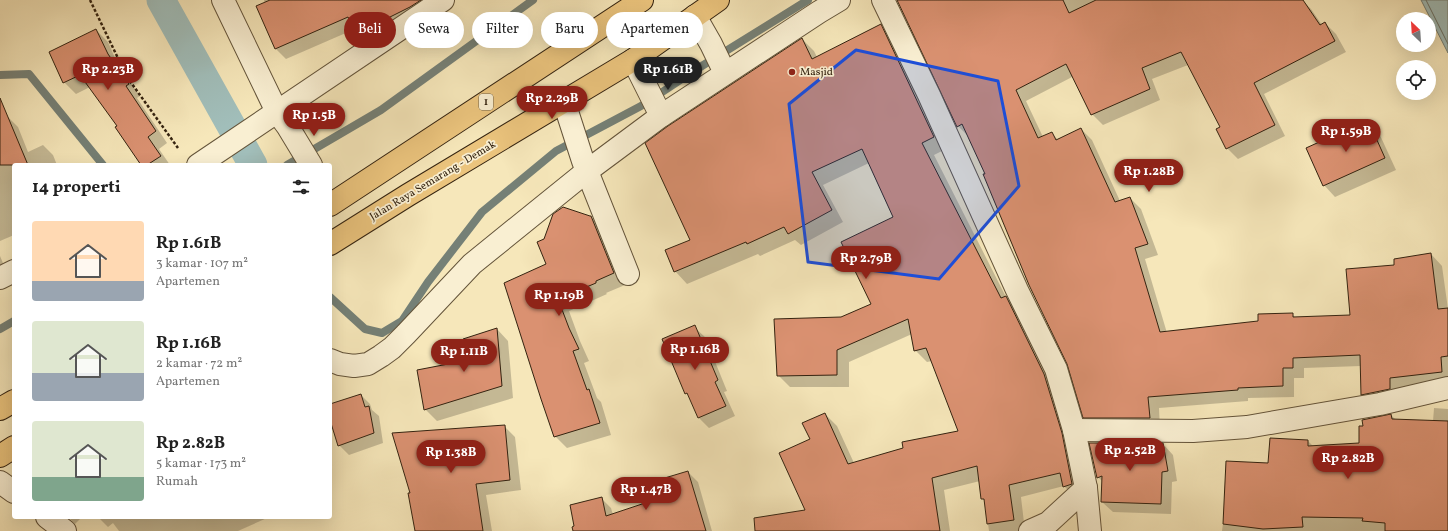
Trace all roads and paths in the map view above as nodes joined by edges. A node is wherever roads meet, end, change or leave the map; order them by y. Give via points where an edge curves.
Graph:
1 (90, 0) edge
2 (223, 0) edge
3 (443, 0) edge
4 (642, 0) edge
5 (718, 0) edge
6 (839, 0) edge
7 (883, 0) edge
8 (701, 12) edge
9 (703, 30) edge
10 (650, 48) edge
11 (633, 60) junction
12 (723, 68) junction
13 (564, 102) junction
14 (655, 104) junction
15 (283, 120) junction
16 (190, 159) edge
17 (310, 163) edge
18 (585, 166) junction
19 (332, 202) edge
20 (337, 240) edge
21 (12, 272) edge
22 (628, 274) dead end
23 (0, 278) edge
24 (332, 361) edge
25 (1448, 388) edge
26 (12, 402) edge
27 (0, 409) edge
28 (1074, 430) junction
29 (12, 448) edge
30 (0, 456) edge
31 (0, 482) edge
32 (1086, 488) junction
33 (12, 491) edge
34 (50, 519) edge
35 (66, 531) edge
36 (1030, 531) edge
37 (1090, 531) edge

1 - 16 path via 127,77
2 - 15 street
3 - 15 street
4 - 19 highway, 1
5 - 8 highway, Jalan Raya Semarang - Demak
6 - 12 street
7 - 28 street via 1056,369
9 - 12 street
10 - 11 highway, Jalan Raya Semarang - Demak
11 - 13 highway, Jalan Raya Semarang - Demak
11 - 14 street
12 - 14 street
13 - 18 street
13 - 20 highway, Jalan Raya Semarang - Demak
14 - 18 street
15 - 16 street via 249,131
15 - 17 street
18 - 22 street
18 - 24 street via 472,264 392,348 368,364 354,366
21 - 23 street
25 - 28 street via 1380,404 1247,427 1193,431
26 - 27 highway
28 - 32 street
29 - 30 highway
31 - 33 street
32 - 36 street via 1048,523
32 - 37 street
34 - 35 street

